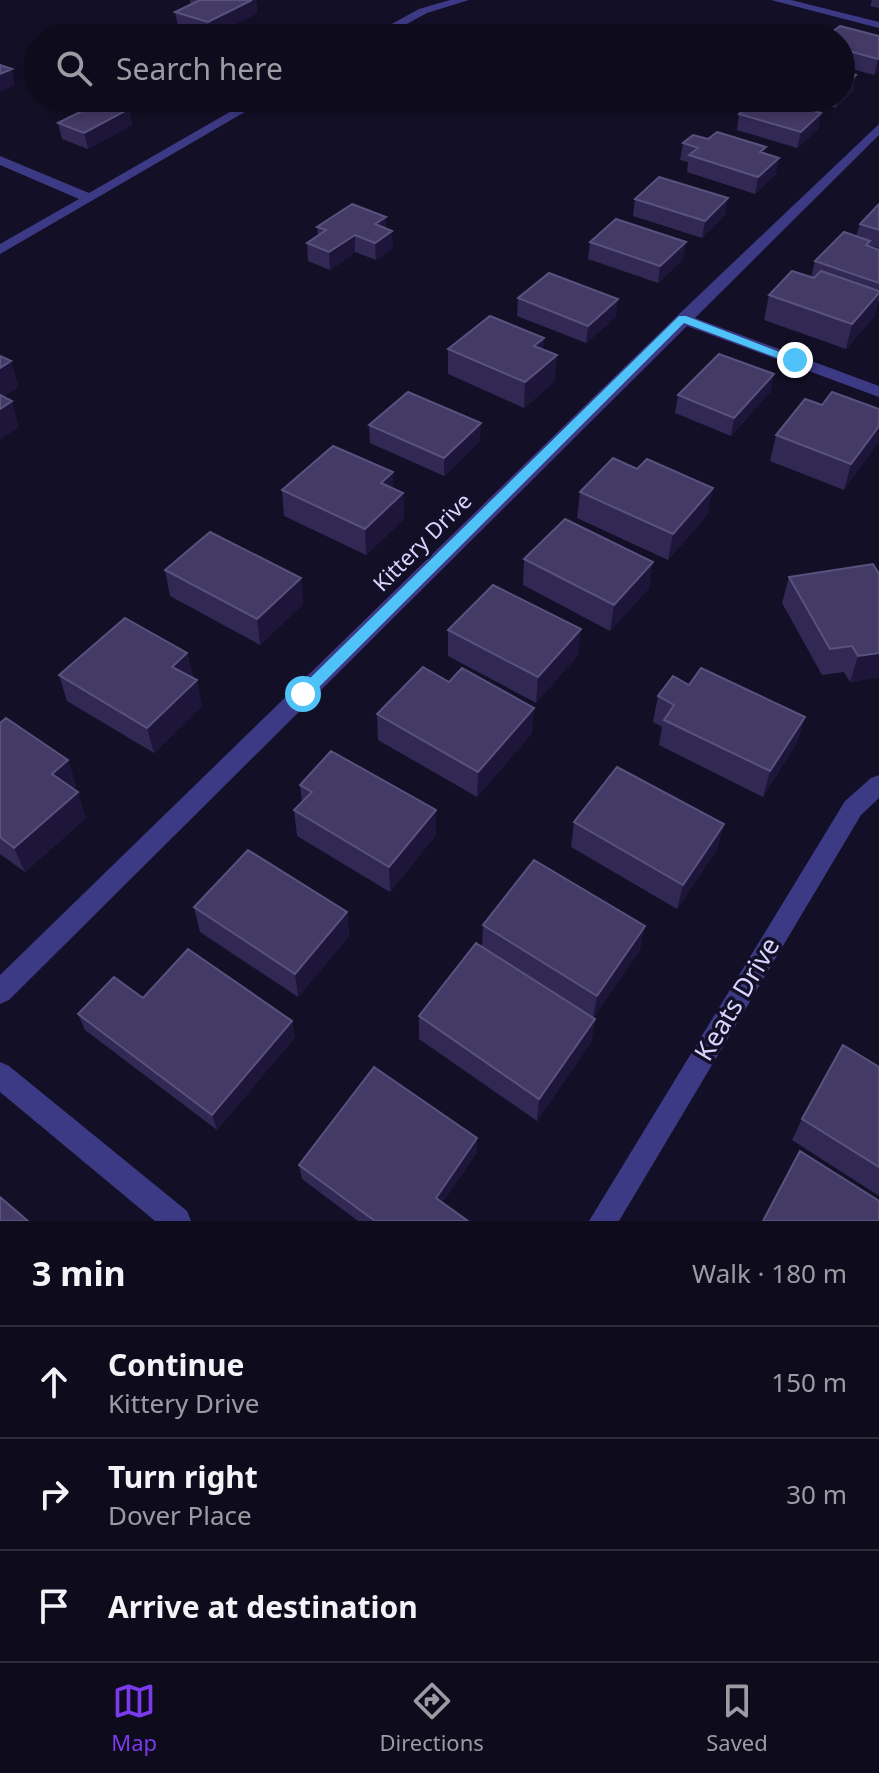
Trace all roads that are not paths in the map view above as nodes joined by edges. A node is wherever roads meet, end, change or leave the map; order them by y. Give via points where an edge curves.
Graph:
1 (463, 0) edge
2 (777, 0) edge
3 (439, 2) edge
4 (398, 24) edge
5 (879, 25) edge
6 (239, 112) edge
7 (879, 128) edge
8 (0, 160) edge
9 (89, 198) junction
10 (0, 250) edge
11 (683, 319) junction
12 (879, 392) edge
13 (879, 784) edge
14 (0, 992) edge
15 (0, 1075) edge
16 (177, 1221) edge
17 (603, 1221) edge

1 - 3 street
2 - 5 street
3 - 4 street
6 - 9 street
7 - 11 street, Kittery Drive
8 - 9 street
9 - 10 street
11 - 12 street
11 - 14 street, Kittery Drive
13 - 17 street, Keats Drive via 853,808
15 - 16 street

